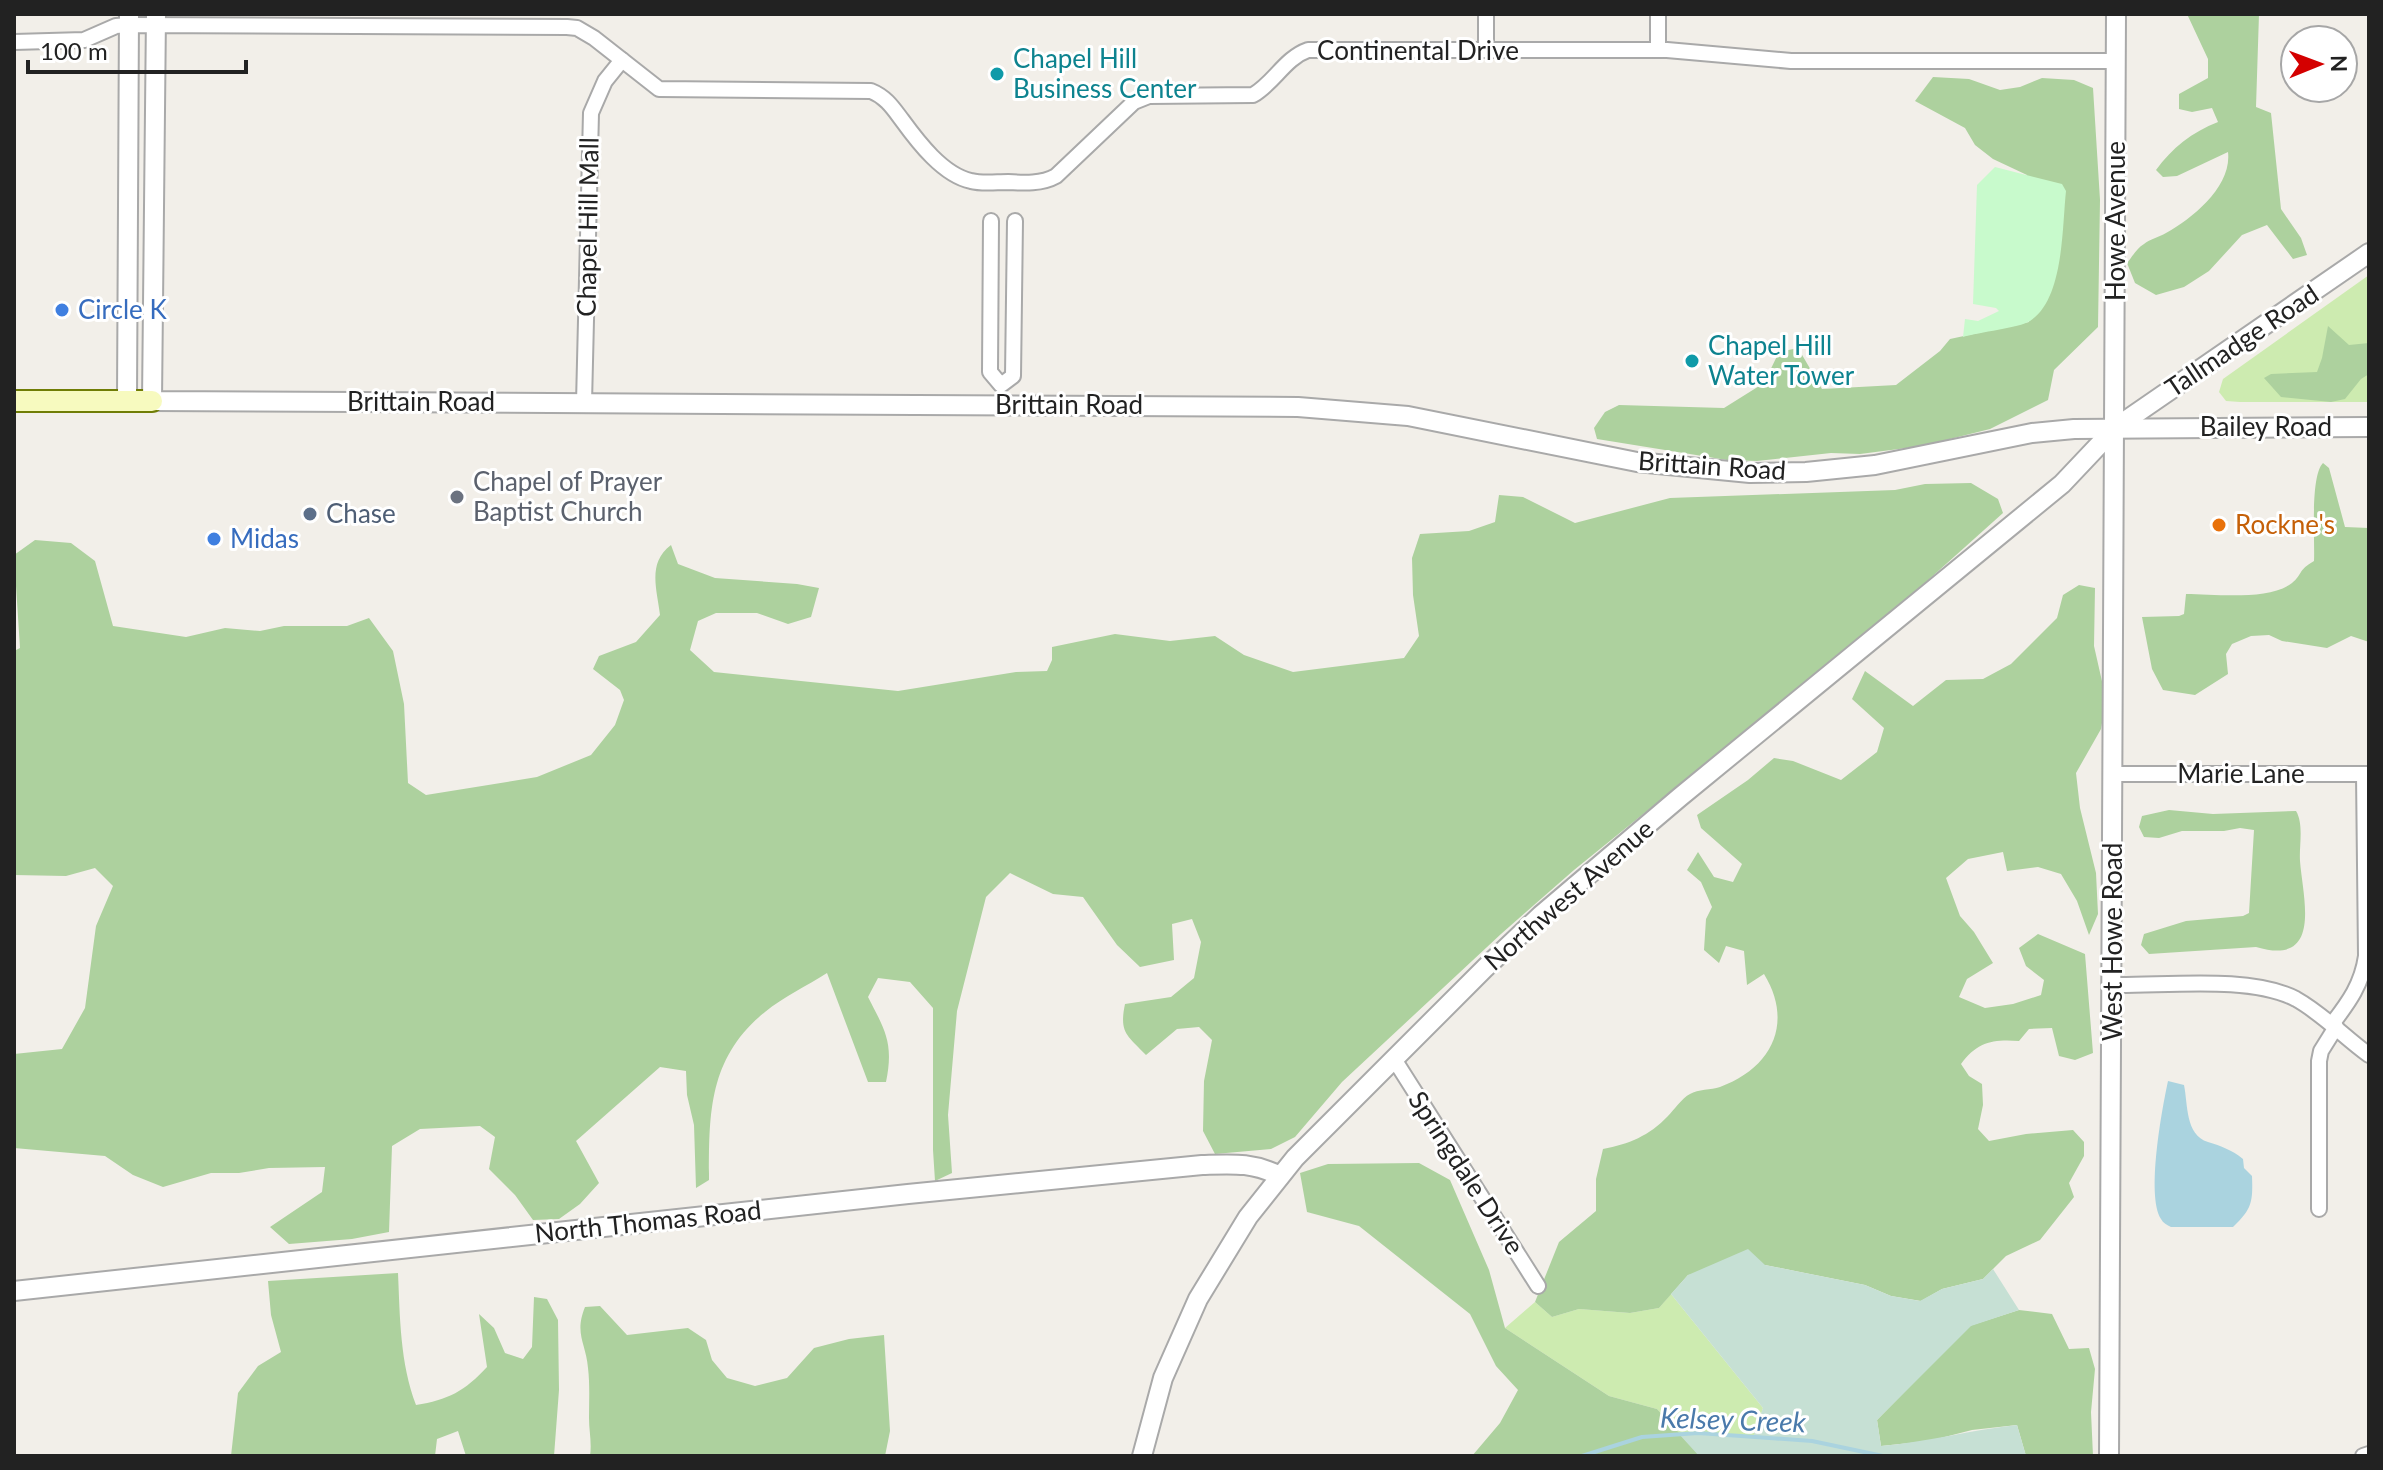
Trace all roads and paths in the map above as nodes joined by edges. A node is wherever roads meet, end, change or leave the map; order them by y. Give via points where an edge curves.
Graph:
1 (1486, 14) edge
2 (1658, 14) edge
3 (2116, 14) edge
4 (129, 19) edge
5 (156, 19) edge
6 (305, 20) edge
7 (14, 42) edge
8 (1486, 50) junction
9 (1658, 50) junction
10 (622, 60) junction
11 (2116, 61) junction
12 (991, 221) dead end
13 (1015, 221) dead end
14 (2369, 253) edge
15 (1001, 385) junction
16 (127, 400) junction
17 (14, 401) edge
18 (152, 401) junction
19 (584, 403) junction
20 (1001, 404) junction
21 (2369, 427) edge
22 (2115, 428) junction
23 (2113, 774) junction
24 (2366, 774) edge
25 (2113, 985) junction
26 (2334, 1026) junction
27 (2369, 1055) edge
28 (1394, 1059) junction
29 (1280, 1176) junction
30 (2319, 1209) dead end
31 (1538, 1286) dead end
32 (14, 1291) edge
33 (2369, 1454) edge
34 (1142, 1456) edge
35 (2109, 1456) edge
36 (2363, 1456) edge

1 - 8 street
2 - 9 street
3 - 11 street, Howe Avenue
4 - 5 street, Continental Drive
4 - 7 street, Continental Drive via 84,40
4 - 16 street
5 - 6 street, Continental Drive
5 - 18 street
6 - 10 street, Continental Drive via 577,28
8 - 9 street, Continental Drive
8 - 10 street, Continental Drive via 1308,50 1253,95 1149,96 1125,108 1056,176 1028,183 970,181 953,172 918,140 883,96 871,91 664,90
9 - 11 street, Continental Drive via 1791,61
10 - 19 street, Chapel Hill Mall via 605,81 591,113
11 - 22 street, Howe Avenue
12 - 15 street via 990,372
13 - 15 street via 1013,376
14 - 22 street, Tallmadge Road
15 - 20 street
16 - 17 main road, Brittain Road
16 - 18 main road, Brittain Road
18 - 19 street, Brittain Road
19 - 20 street, Brittain Road
20 - 22 street, Brittain Road via 1361,411 1637,462 1750,473 1875,465 2032,433
21 - 22 street, Bailey Road
22 - 23 street, West Howe Road
22 - 28 street, Northwest Avenue via 2062,484 1541,915
23 - 24 street, Marie Lane
23 - 25 street, West Howe Road
24 - 26 street via 2366,956 2357,989
25 - 26 street via 2270,989 2294,998
25 - 35 street, West Howe Road
26 - 27 street
26 - 30 street via 2319,1061
28 - 29 street, Northwest Avenue
28 - 31 street, Springdale Drive
29 - 32 street, North Thomas Road via 1238,1163 1202,1165
29 - 34 street, Northwest Avenue via 1225,1253 1190,1315 1163,1378
33 - 36 street

